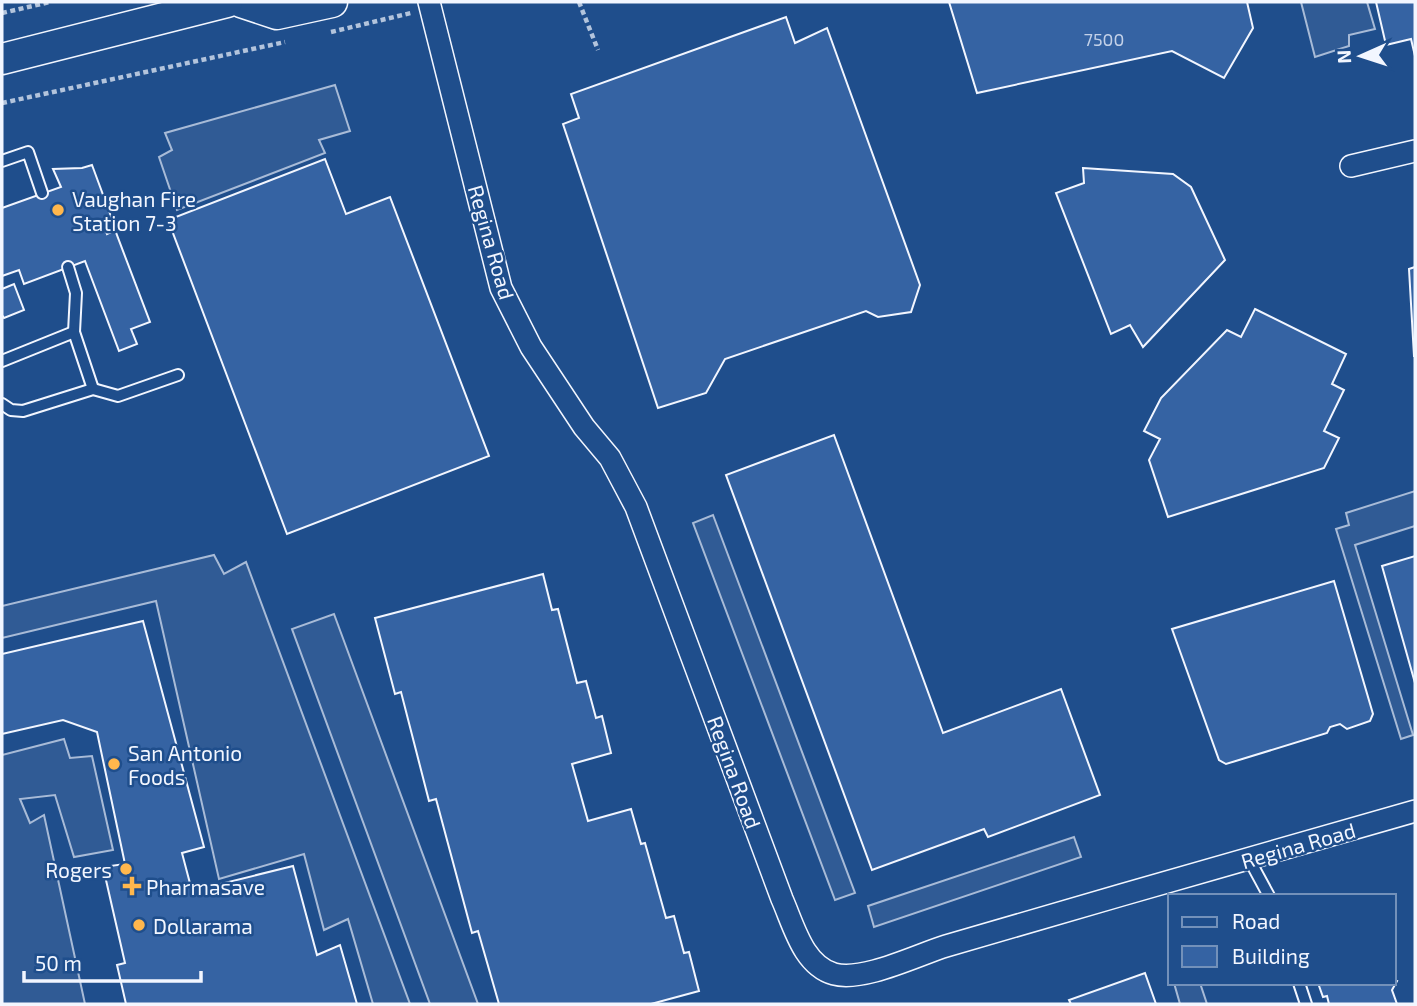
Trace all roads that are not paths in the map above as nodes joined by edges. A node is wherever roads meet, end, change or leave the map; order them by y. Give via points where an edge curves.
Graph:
1 (227, 2) edge
2 (242, 2) edge
3 (332, 2) edge
4 (429, 2) edge
5 (2, 59) edge
6 (1415, 150) edge
7 (2, 161) edge
8 (1351, 166) dead end
9 (42, 193) dead end
10 (68, 267) dead end
11 (74, 332) junction
12 (2, 361) edge
13 (178, 375) dead end
14 (93, 389) junction
15 (2, 404) edge
16 (1415, 811) edge
17 (1249, 859) junction
18 (1268, 894) edge
19 (1299, 985) edge
20 (1306, 1004) edge

1 - 5 main road
2 - 3 main road via 277,13
4 - 17 street, Regina Road via 501,288 531,347 610,458 636,506 782,899 805,951 820,969 838,975 866,974 947,946
6 - 8 street
7 - 9 lane via 28,152
10 - 11 lane via 76,293
11 - 12 lane
11 - 14 lane
13 - 14 lane via 118,396
14 - 15 lane via 23,411
16 - 17 street, Regina Road
17 - 18 lane
19 - 20 lane

